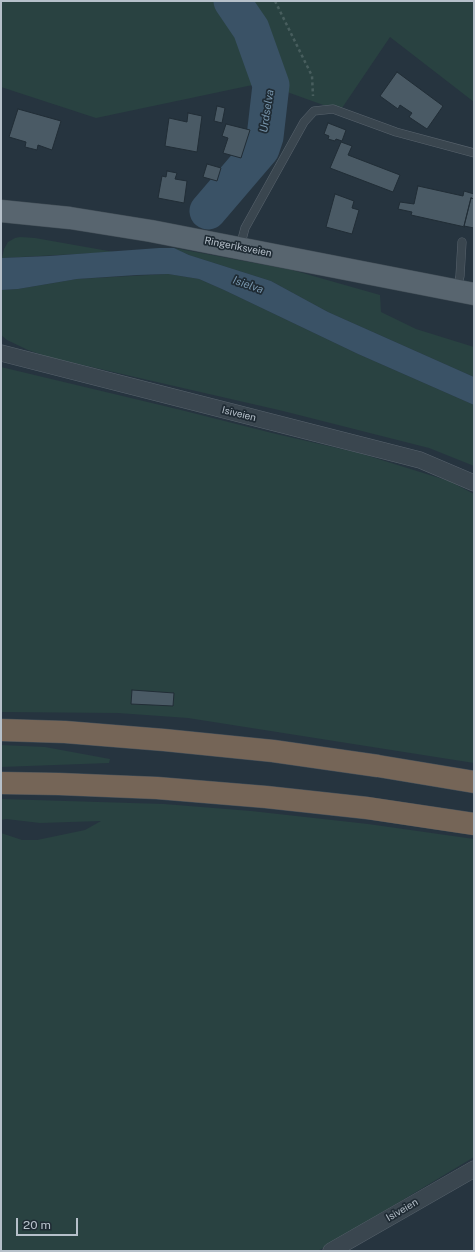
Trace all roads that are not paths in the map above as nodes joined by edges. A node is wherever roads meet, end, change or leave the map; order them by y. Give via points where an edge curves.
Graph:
1 (474, 153) edge
2 (1, 211) edge
3 (462, 242) dead end
4 (240, 248) junction
5 (466, 293) edge
6 (1, 353) edge
7 (474, 483) edge
8 (1, 730) edge
9 (474, 782) edge
10 (1, 783) edge
11 (474, 824) edge
12 (474, 1169) edge
13 (331, 1251) edge

1 - 4 lane via 396,132 333,109 314,111 304,122 245,228
2 - 4 main road, Ringeriksveien via 151,230
3 - 5 lane via 460,276
4 - 5 main road, Ringeriksveien
6 - 7 street, Isiveien via 420,460
8 - 9 highway via 65,732 265,750
10 - 11 highway via 158,788 367,808
12 - 13 street, Isiveien

